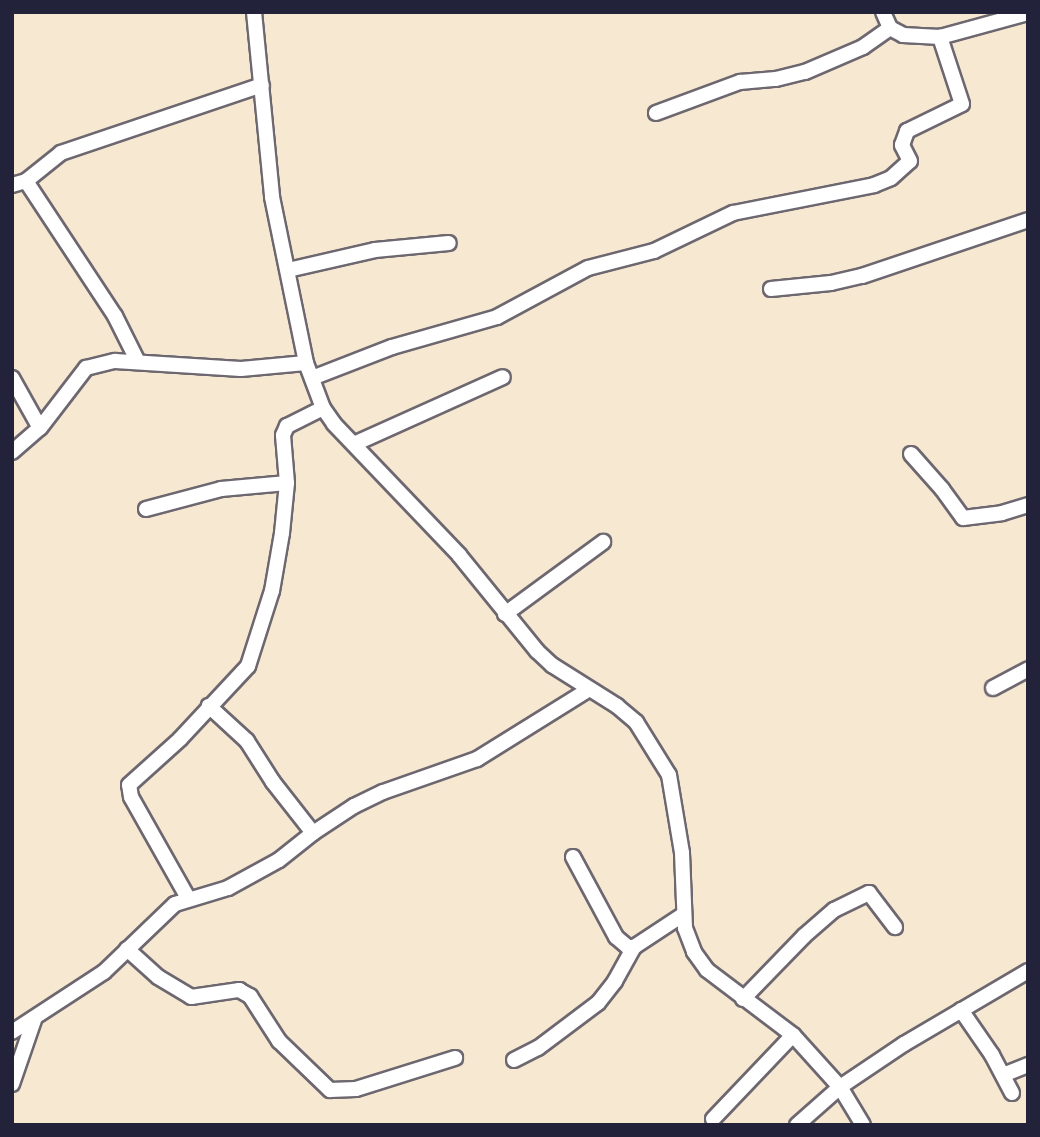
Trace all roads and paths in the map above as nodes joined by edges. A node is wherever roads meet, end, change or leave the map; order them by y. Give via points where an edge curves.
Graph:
1 (254, 12) edge
2 (883, 12) edge
3 (1028, 13) edge
4 (890, 29) junction
5 (940, 37) junction
6 (262, 85) junction
7 (656, 113) dead end
8 (19, 183) edge
9 (1028, 219) edge
10 (449, 243) dead end
11 (288, 270) junction
12 (771, 289) dead end
13 (138, 362) junction
14 (306, 363) junction
15 (503, 377) dead end
16 (12, 378) edge
17 (312, 378) junction
18 (323, 408) junction
19 (40, 428) junction
20 (354, 444) junction
21 (12, 452) edge
22 (911, 454) dead end
23 (287, 483) junction
24 (1028, 505) edge
25 (146, 509) dead end
26 (603, 542) dead end
27 (505, 614) junction
28 (1028, 669) edge
29 (993, 688) dead end
30 (588, 690) junction
31 (209, 706) junction
32 (313, 833) junction
33 (573, 858) dead end
34 (188, 898) junction
35 (684, 914) junction
36 (895, 927) dead end
37 (634, 947) junction
38 (127, 949) junction
39 (1028, 971) edge
40 (743, 999) junction
41 (961, 1010) junction
42 (34, 1020) junction
43 (12, 1032) edge
44 (793, 1035) junction
45 (455, 1058) dead end
46 (514, 1060) dead end
47 (1028, 1065) edge
48 (1003, 1075) junction
49 (12, 1084) edge
50 (840, 1087) junction
51 (1012, 1093) dead end
52 (713, 1119) dead end
53 (797, 1125) edge
54 (863, 1125) edge

1 - 6 street
2 - 4 street
3 - 5 street
4 - 5 street via 903,35
4 - 7 street via 863,47 805,72 740,82
5 - 17 street via 962,104 907,131 902,145 910,161 891,178 733,213 654,251 588,268 497,317 392,347
6 - 8 street via 61,153
6 - 11 street via 272,197
8 - 13 street via 116,316
9 - 12 street via 862,276
10 - 11 street via 375,250
11 - 14 street
13 - 14 street via 241,369
13 - 19 street via 115,361 86,368
14 - 17 street
15 - 20 street
16 - 19 street
17 - 18 street
18 - 20 street
18 - 23 street via 287,426 283,435
19 - 21 street
20 - 27 street via 459,555
22 - 24 street via 963,518
23 - 25 street via 221,489
23 - 31 street via 272,591 260,634 248,666
26 - 27 street
27 - 30 street via 552,665
28 - 29 street
30 - 32 street via 477,759 383,792
30 - 35 street via 636,722 669,775 682,853
31 - 32 street via 247,741
31 - 34 street via 129,786
32 - 34 street via 279,860 228,888
33 - 37 street via 616,937
34 - 38 street via 175,904
35 - 37 street
35 - 40 street via 694,952 707,970
36 - 40 street via 869,892 834,910
37 - 46 street via 598,1003 538,1048
38 - 42 street via 104,972
38 - 45 street via 158,977 191,997 239,990 250,996 279,1041 330,1090 356,1089
39 - 41 street
40 - 44 street
41 - 48 street
41 - 50 street
42 - 43 street
42 - 49 street
44 - 50 street
44 - 52 street
47 - 48 street
48 - 51 street
50 - 53 street
50 - 54 street

